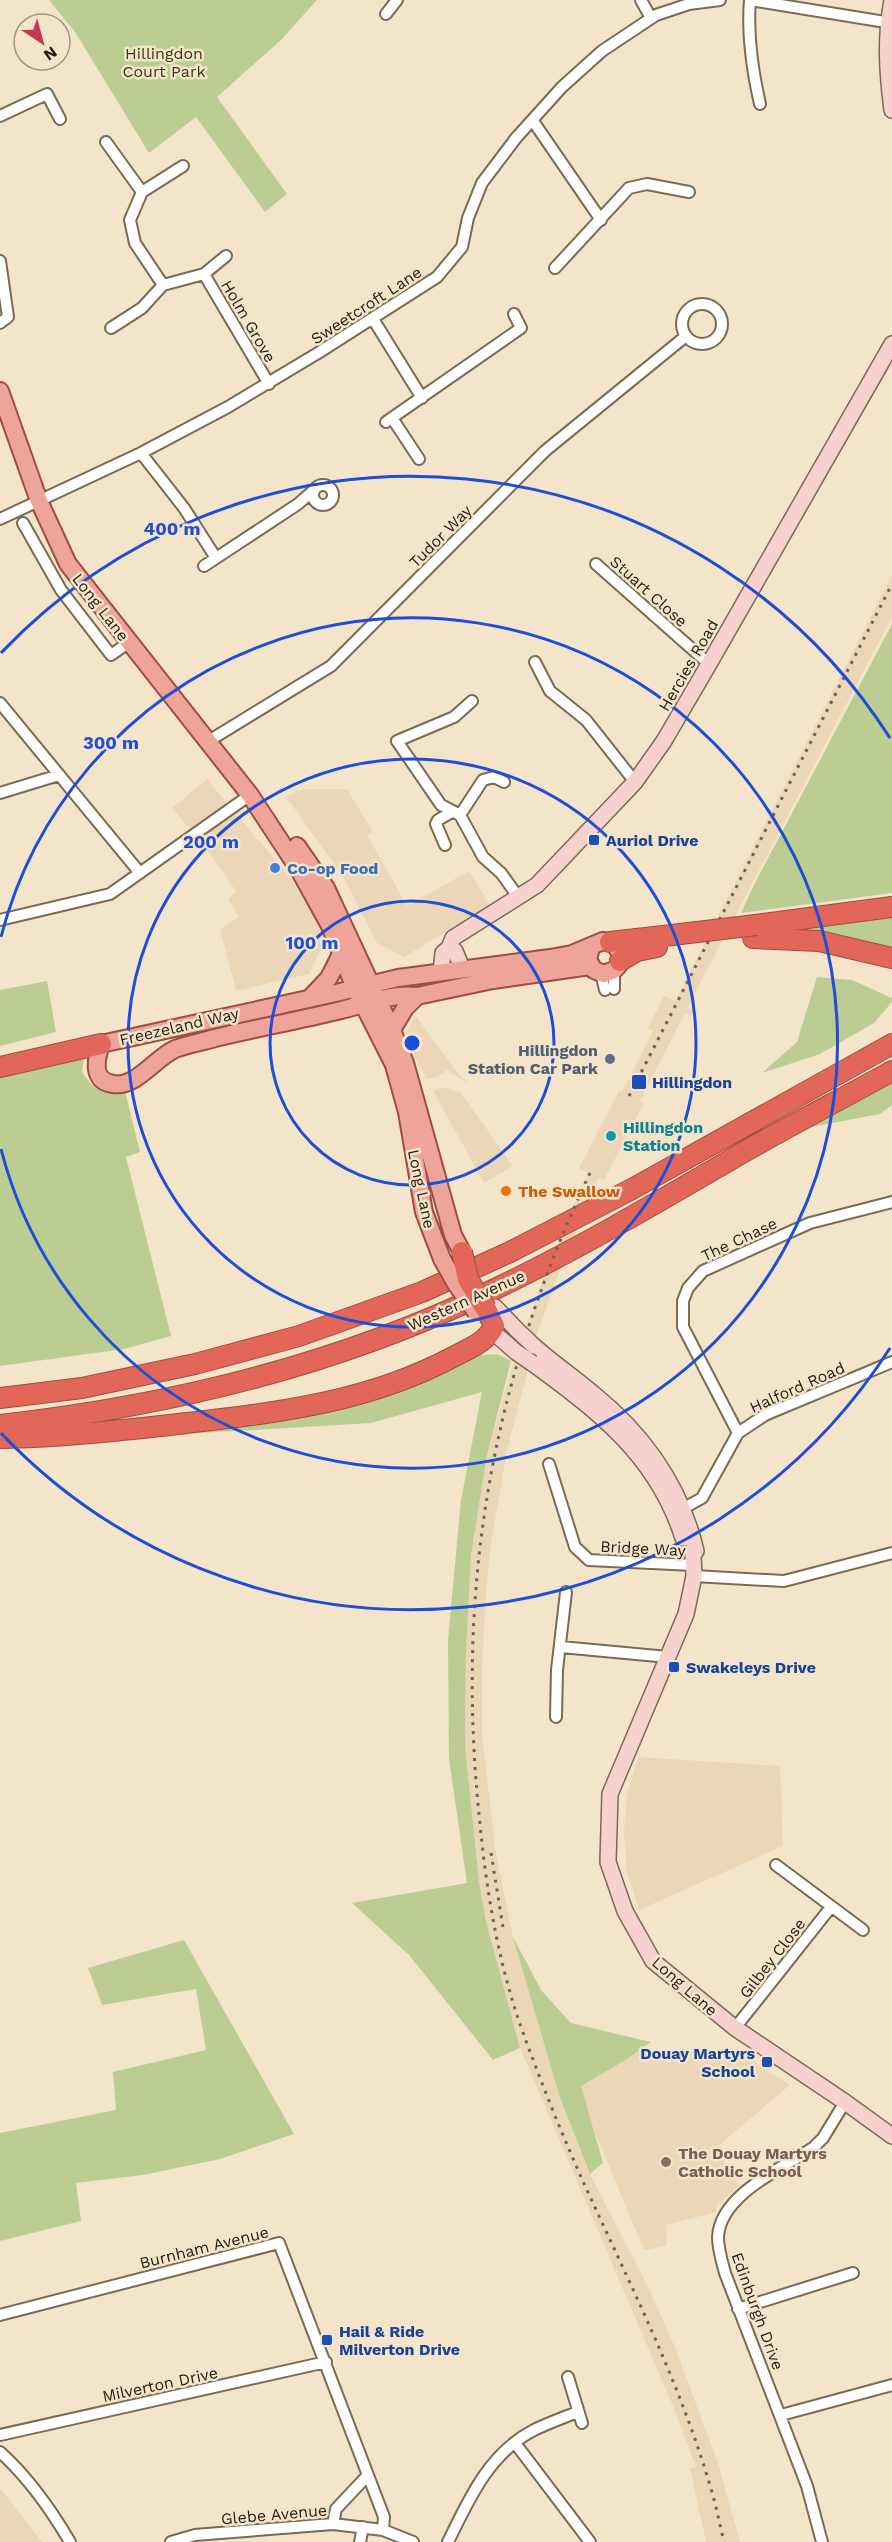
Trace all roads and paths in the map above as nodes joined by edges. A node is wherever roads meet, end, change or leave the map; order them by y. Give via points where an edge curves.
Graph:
1 (398, 0) edge
2 (641, 0) edge
3 (720, 0) edge
4 (750, 0) edge
5 (892, 0) edge
6 (386, 14) dead end
7 (651, 18) junction
8 (890, 22) edge
9 (760, 104) dead end
10 (892, 110) edge
11 (0, 116) edge
12 (60, 119) dead end
13 (533, 121) junction
14 (106, 142) dead end
15 (183, 166) dead end
16 (142, 192) junction
17 (689, 192) dead end
18 (601, 220) junction
19 (226, 256) dead end
20 (0, 261) edge
21 (555, 268) dead end
22 (204, 274) junction
23 (163, 285) junction
24 (514, 314) dead end
25 (373, 319) junction
26 (0, 323) edge
27 (111, 328) dead end
28 (686, 336) dead end
29 (892, 344) edge
30 (269, 384) junction
31 (0, 391) edge
32 (422, 398) junction
33 (141, 453) junction
34 (419, 459) dead end
35 (314, 490) dead end
36 (39, 501) junction
37 (0, 519) edge
38 (23, 523) dead end
39 (216, 558) junction
40 (596, 564) dead end
41 (204, 566) dead end
42 (128, 643) junction
43 (535, 662) dead end
44 (709, 664) junction
45 (472, 701) dead end
46 (0, 703) edge
47 (207, 742) junction
48 (59, 775) junction
49 (504, 782) dead end
50 (635, 782) junction
51 (0, 794) edge
52 (250, 795) junction
53 (456, 813) junction
54 (445, 845) dead end
55 (140, 873) junction
56 (519, 898) junction
57 (892, 907) edge
58 (0, 920) edge
59 (754, 932) junction
60 (672, 940) junction
61 (600, 944) junction
62 (449, 948) junction
63 (341, 954) junction
64 (892, 958) edge
65 (606, 967) junction
66 (462, 968) junction
67 (441, 971) junction
68 (367, 993) junction
69 (417, 996) junction
70 (311, 997) junction
71 (392, 1030) junction
72 (101, 1044) junction
73 (892, 1044) edge
74 (0, 1067) edge
75 (892, 1071) edge
76 (892, 1202) edge
77 (462, 1252) joint
78 (486, 1309) junction
79 (492, 1331) junction
80 (534, 1356) junction
81 (892, 1362) edge
82 (0, 1398) edge
83 (0, 1425) edge
84 (738, 1433) junction
85 (0, 1438) edge
86 (549, 1464) dead end
87 (684, 1508) junction
88 (892, 1553) edge
89 (693, 1566) junction
90 (566, 1592) dead end
91 (561, 1647) junction
92 (668, 1657) junction
93 (556, 1717) dead end
94 (776, 1865) dead end
95 (831, 1907) junction
96 (863, 1930) dead end
97 (735, 2028) junction
98 (845, 2102) junction
99 (892, 2136) edge
100 (853, 2273) dead end
101 (738, 2308) junction
102 (0, 2315) edge
103 (326, 2362) junction
104 (568, 2377) dead end
105 (892, 2385) edge
106 (577, 2412) junction
107 (781, 2415) junction
108 (582, 2423) dead end
109 (0, 2435) edge
110 (515, 2443) junction
111 (0, 2452) edge
112 (368, 2475) junction
113 (333, 2524) junction
114 (363, 2527) junction
115 (383, 2530) junction
116 (222, 2538) edge
117 (70, 2542) edge
118 (171, 2542) edge
119 (360, 2542) edge
120 (413, 2542) edge
121 (448, 2542) edge
122 (590, 2542) edge
123 (822, 2542) edge

1 - 6 street
2 - 7 street
3 - 7 street, Sweetcroft Lane via 689,4
4 - 8 street
4 - 9 street via 748,29
5 - 8 main road
7 - 13 street, Sweetcroft Lane via 602,51 562,87
8 - 10 main road via 886,66
11 - 12 street via 47,94
13 - 18 street
13 - 25 street, Sweetcroft Lane via 482,183 462,247 437,277
14 - 16 street
15 - 16 street
16 - 23 street via 129,220 135,243
17 - 18 street via 647,184 629,188
18 - 21 street
19 - 22 street, Holm Grove
20 - 26 street via 8,317
22 - 23 street, Holm Grove
22 - 30 street, Holm Grove
23 - 27 street via 142,308
24 - 32 street via 520,328
25 - 30 street, Sweetcroft Lane
25 - 32 street
28 - 47 street, Tudor Way via 545,452 331,666
29 - 44 main road, Hercies Road
30 - 33 street, Sweetcroft Lane
31 - 36 main road, Long Lane
32 - 34 street via 389,420
33 - 36 street, Sweetcroft Lane
33 - 39 street via 184,508
35 - 39 street
36 - 37 street, Sweetcroft Lane
36 - 42 main road, Long Lane via 68,564
38 - 42 street via 61,590 111,655
39 - 41 street
40 - 44 street, Stuart Close
42 - 47 main road, Long Lane
43 - 50 street via 550,691 586,720
44 - 50 main road, Hercies Road
45 - 53 street via 454,717 397,741 441,806
46 - 48 street
47 - 52 main road, Long Lane
48 - 51 street
48 - 55 street
49 - 53 street via 494,777 483,780
50 - 56 main road, Hercies Road via 544,878
52 - 55 street
52 - 63 main road, Long Lane via 298,868
52 - 68 main road, Long Lane via 285,829 326,888
53 - 54 street via 436,824
53 - 56 street via 483,857
55 - 58 street via 110,894
56 - 62 main road, Hercies Road via 459,933
57 - 59 highway
59 - 60 highway
59 - 64 highway via 819,941
60 - 61 highway
60 - 65 highway via 637,951
61 - 65 main road via 588,960
61 - 65 main road via 619,949
61 - 66 main road via 549,958
62 - 66 main road via 455,951
62 - 67 main road, Hercies Road via 443,953
63 - 68 main road, Long Lane
63 - 70 main road via 329,978
65 - 65 street via 610,990 602,977
65 - 69 main road via 493,980
66 - 67 main road
67 - 68 main road
68 - 69 main road
68 - 70 main road, Freezeland Way
68 - 71 main road, Long Lane
68 - 72 main road, Freezeland Way via 338,1011 176,1048 121,1085 103,1082 98,1075 96,1060
68 - 78 main road, Long Lane, bridge via 407,1112 424,1212 456,1284
69 - 71 main road
70 - 72 main road, Freezeland Way
71 - 77 main road, Long Lane via 405,1063 441,1198
72 - 74 highway
73 - 82 highway, Western Avenue via 632,1189 422,1292 299,1336 195,1364 82,1388
75 - 83 highway, Western Avenue via 592,1240 444,1312 335,1353 230,1384 122,1408
76 - 84 street, The Chase via 800,1227 704,1271 688,1288 682,1301 683,1327
77 - 78 highway, bridge via 468,1279
78 - 79 highway via 493,1321
78 - 80 main road, Long Lane, bridge via 517,1330
79 - 80 main road, Long Lane, bridge via 511,1348
79 - 85 highway via 480,1343 417,1376 330,1403 130,1430
80 - 87 main road, Long Lane via 595,1395 631,1428 666,1473
80 - 89 main road, Long Lane via 606,1420 640,1457 668,1498
81 - 84 street, Halford Road via 765,1415
84 - 87 street, Halford Road via 702,1498
86 - 89 street, Bridge Way via 575,1547 589,1560
87 - 89 main road, Long Lane via 696,1551
88 - 89 street via 784,1581
89 - 92 main road, Long Lane via 686,1614
90 - 91 street
91 - 92 street
91 - 93 street
92 - 97 main road, Long Lane via 610,1794 608,1862 626,1911 653,1961
94 - 95 street
95 - 96 street
95 - 97 street, Gilbey Close
97 - 98 main road, Long Lane
98 - 99 main road, Long Lane
98 - 101 street, Edinburgh Drive via 813,2148 739,2196 728,2208 718,2237 725,2273
100 - 101 street
101 - 107 street, Edinburgh Drive
102 - 103 street, Burnham Avenue via 279,2243
103 - 109 street, Milverton Drive
103 - 112 street, Burnham Avenue
104 - 106 street
105 - 107 street
106 - 108 street
106 - 110 street via 533,2430
107 - 123 street, Edinburgh Drive via 813,2504
110 - 121 street via 475,2487
110 - 122 street
111 - 117 street via 24,2473
112 - 113 street via 336,2509
112 - 115 street, Burnham Avenue via 384,2517
113 - 114 street, Glebe Avenue
113 - 116 street, Glebe Avenue
114 - 115 street, Glebe Avenue
114 - 119 street
115 - 120 street, Glebe Avenue
116 - 118 street, Glebe Avenue via 195,2535

